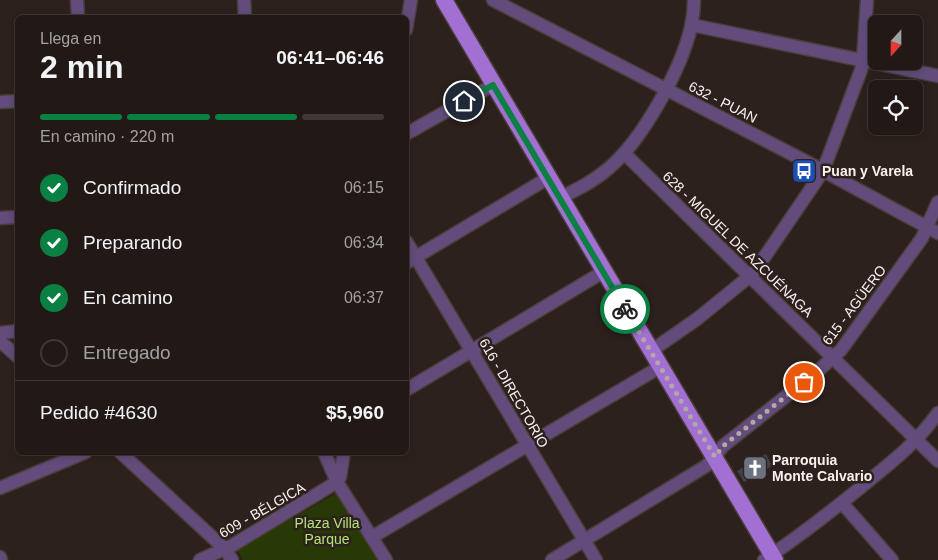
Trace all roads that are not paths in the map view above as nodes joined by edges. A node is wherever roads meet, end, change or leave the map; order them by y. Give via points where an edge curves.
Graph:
1 (77, 0) edge
2 (244, 0) edge
3 (410, 0) edge
4 (444, 0) edge
5 (494, 0) edge
6 (694, 0) edge
7 (867, 0) edge
8 (78, 15) edge
9 (246, 15) edge
10 (408, 15) edge
11 (692, 24) junction
12 (864, 60) junction
13 (938, 76) edge
14 (493, 85) junction
15 (666, 89) junction
16 (15, 101) edge
17 (0, 102) edge
18 (409, 132) edge
19 (624, 154) junction
20 (823, 172) junction
21 (548, 178) junction
22 (560, 198) junction
23 (938, 202) edge
24 (0, 218) edge
25 (15, 218) edge
26 (933, 230) edge
27 (411, 260) edge
28 (604, 272) junction
29 (750, 276) junction
30 (15, 331) edge
31 (0, 333) edge
32 (0, 340) edge
33 (473, 351) junction
34 (651, 351) junction
35 (15, 354) edge
36 (833, 358) junction
37 (660, 367) junction
38 (409, 388) edge
39 (938, 413) edge
40 (917, 440) junction
41 (527, 444) junction
42 (79, 455) edge
43 (123, 455) edge
44 (325, 455) edge
45 (344, 455) edge
46 (715, 457) junction
47 (938, 460) edge
48 (337, 482) junction
49 (0, 488) edge
50 (842, 503) junction
51 (372, 537) junction
52 (584, 541) junction
53 (229, 555) edge
54 (770, 558) edge
55 (200, 560) edge
56 (386, 560) edge
57 (552, 560) edge
58 (596, 560) edge
59 (892, 560) edge

1 - 8 street
2 - 9 street
3 - 10 street
4 - 14 main road
5 - 15 street, 632 - PUAN
6 - 11 street
7 - 12 street
11 - 12 street
11 - 15 street
12 - 13 street
12 - 20 street
14 - 18 street
14 - 21 main road
15 - 19 street via 649,120
15 - 20 street, 632 - PUAN
16 - 17 street
19 - 22 street via 593,181
19 - 29 street, 628 - MIGUEL DE AZCUÉNAGA
20 - 26 street, 632 - PUAN
20 - 29 street
21 - 22 main road
21 - 27 street
22 - 28 main road
23 - 26 street, 615 - AGÜERO
24 - 25 street
26 - 36 street, 615 - AGÜERO via 910,254
27 - 33 street, 616 - DIRECTORIO
28 - 33 street
28 - 34 main road
29 - 34 street
29 - 36 street, 628 - MIGUEL DE AZCUÉNAGA
30 - 31 street
32 - 35 street
33 - 38 street
33 - 41 street, 616 - DIRECTORIO
34 - 37 main road
36 - 40 street, 628 - MIGUEL DE AZCUÉNAGA
36 - 46 street, 615 - AGÜERO via 723,446
37 - 41 street
37 - 46 main road
39 - 40 street
40 - 47 street, 628 - MIGUEL DE AZCUÉNAGA
40 - 50 street
41 - 51 street
41 - 52 street, 616 - DIRECTORIO
42 - 49 street
43 - 53 street
44 - 48 street
45 - 48 street
46 - 52 street, 615 - AGÜERO
46 - 54 main road
48 - 51 street
48 - 53 street, 609 - BÉLGICA
50 - 54 street
50 - 59 street
51 - 56 street
52 - 57 street, 615 - AGÜERO
52 - 58 street, 616 - DIRECTORIO
53 - 55 street, 609 - BÉLGICA

